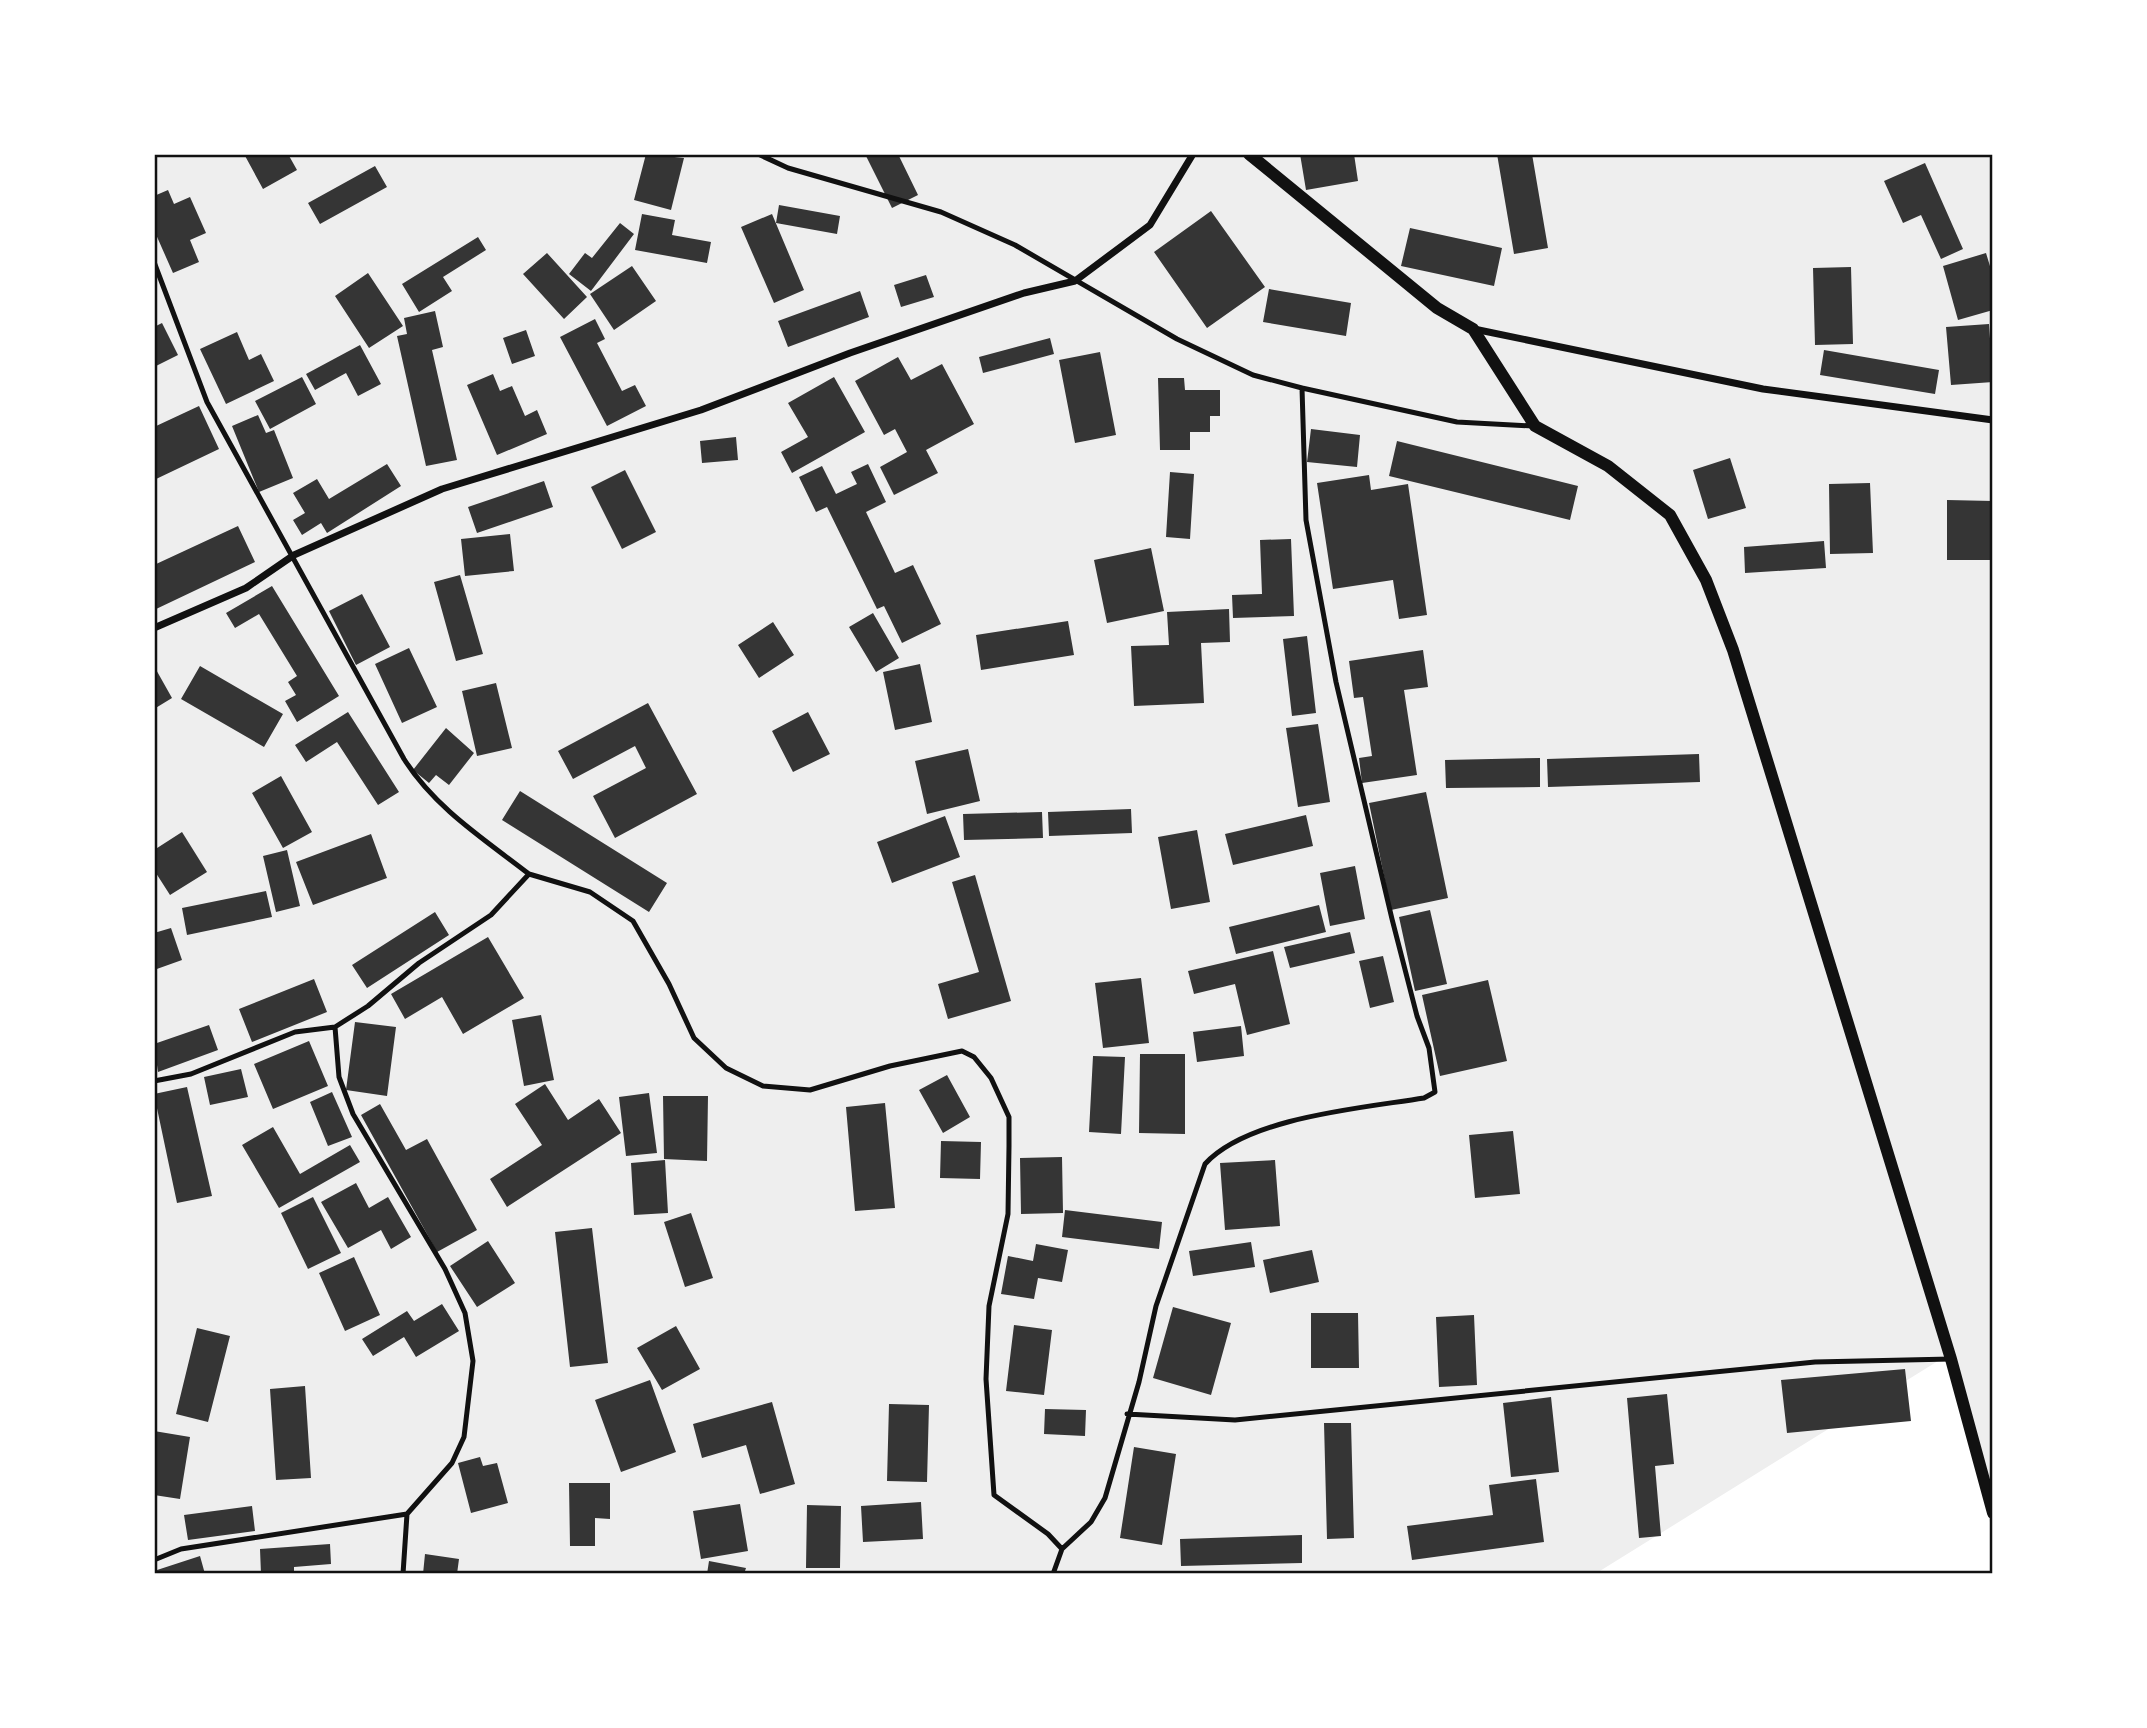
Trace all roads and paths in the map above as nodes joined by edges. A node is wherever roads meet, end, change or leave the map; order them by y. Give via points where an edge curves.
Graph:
1 (758, 154) edge
2 (1193, 154) edge
3 (1249, 154) edge
4 (154, 262) edge
5 (1074, 281) junction
6 (1473, 329) junction
7 (1302, 388) junction
8 (1993, 420) edge
9 (1535, 426) junction
10 (294, 555) junction
11 (154, 628) edge
12 (529, 874) junction
13 (335, 1027) junction
14 (154, 1081) edge
15 (1951, 1359) junction
16 (1127, 1414) junction
17 (1993, 1513) edge
18 (407, 1514) junction
19 (1062, 1549) junction
20 (154, 1560) edge
21 (403, 1574) edge
22 (1053, 1574) edge

1 - 5 lane via 788,168 942,212 1015,245
2 - 5 street via 1150,225
3 - 6 street via 1437,307
4 - 10 lane via 207,402
5 - 7 lane via 1177,339 1253,374
5 - 10 street via 1024,293 701,410 442,489
6 - 8 street via 1763,389
6 - 9 street
7 - 9 lane via 1457,422
7 - 16 lane via 1306,520 1336,682 1392,919 1429,1048 1435,1092 1424,1098 1288,1122 1215,1153 1205,1164 1156,1306
9 - 15 street via 1608,466 1670,515 1706,580 1774,783
10 - 11 street via 246,588
10 - 12 lane via 416,778 449,813
12 - 13 lane via 491,915 419,962 368,1006
12 - 19 lane via 590,892 633,921 694,1038 726,1068 763,1086 810,1090 935,1055 962,1051 974,1057 991,1079 1009,1117 1008,1214 989,1306 986,1379 994,1495
13 - 14 lane via 295,1032 191,1074
13 - 18 lane via 339,1076 353,1114 445,1269 465,1313 473,1361 464,1437 452,1463
15 - 16 lane via 1815,1362 1235,1420
15 - 17 street
16 - 19 lane via 1105,1498 1091,1522
18 - 20 lane via 181,1549
18 - 21 lane
19 - 22 lane

